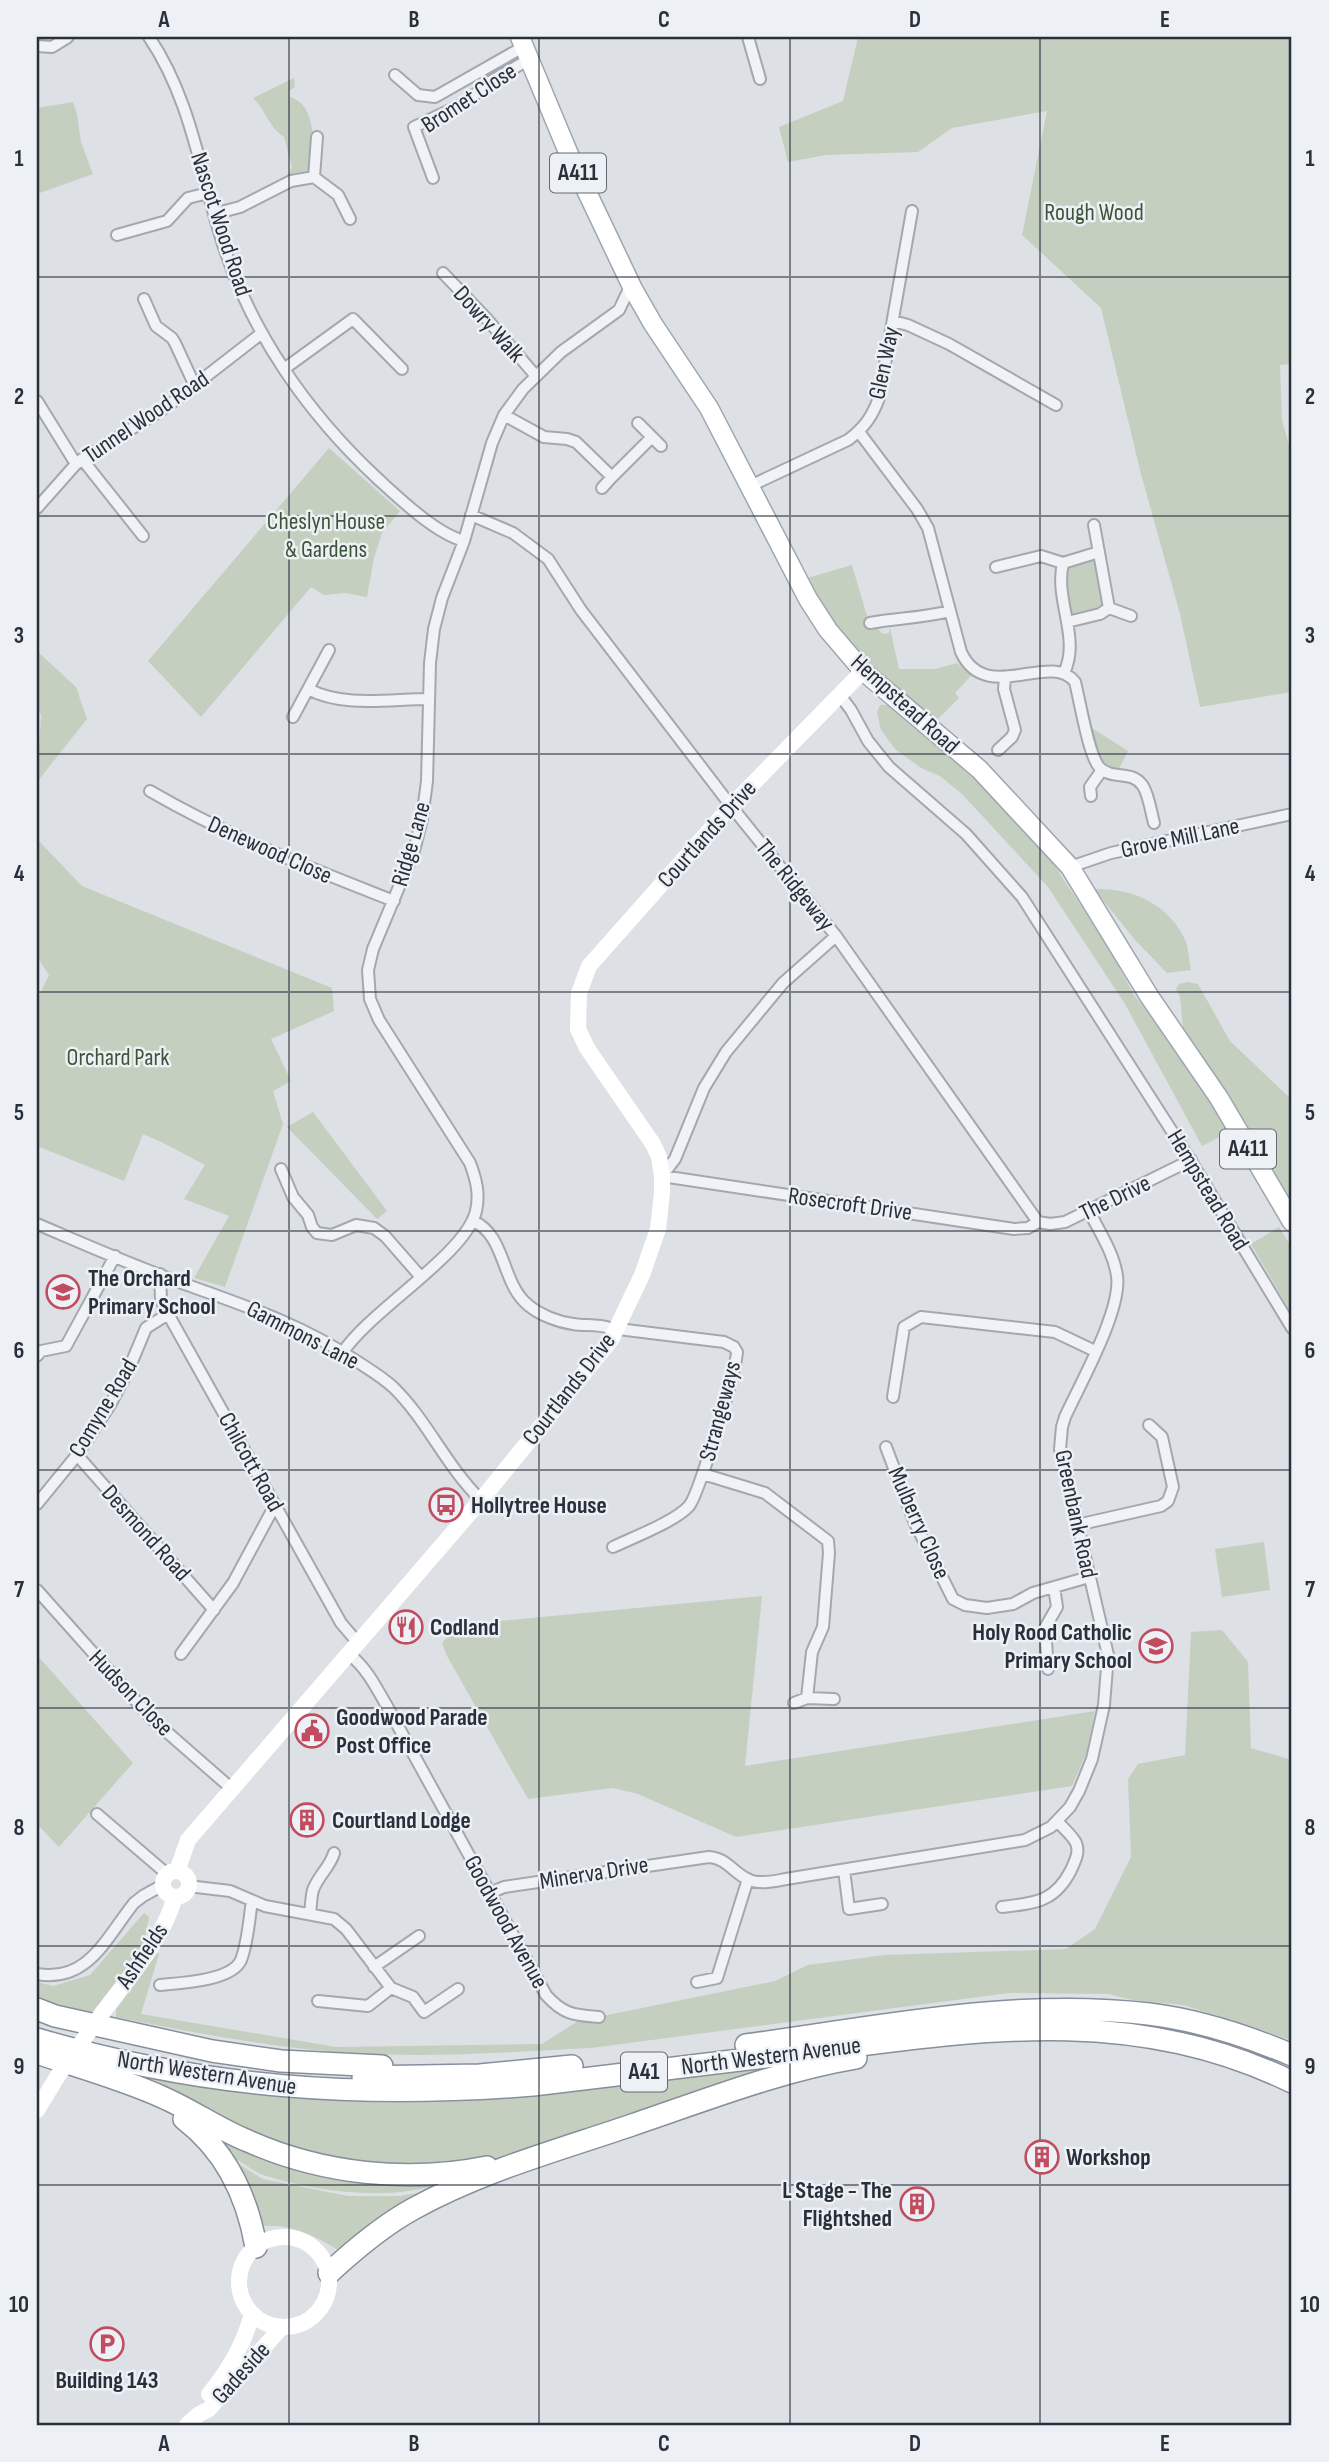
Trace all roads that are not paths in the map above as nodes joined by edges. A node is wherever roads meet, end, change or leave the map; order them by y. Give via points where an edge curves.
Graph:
1 (68, 37) edge
2 (149, 37) edge
3 (748, 37) edge
4 (37, 46) edge
5 (524, 48) edge
6 (395, 75) dead end
7 (760, 79) dead end
8 (317, 137) dead end
9 (314, 177) junction
10 (433, 178) dead end
11 (208, 192) junction
12 (912, 211) dead end
13 (214, 214) junction
14 (350, 219) dead end
15 (117, 235) dead end
16 (443, 273) dead end
17 (632, 285) junction
18 (144, 299) dead end
19 (619, 310) junction
20 (646, 312) junction
21 (893, 321) junction
22 (262, 333) junction
23 (284, 369) junction
24 (402, 369) dead end
25 (535, 375) junction
26 (195, 386) junction
27 (37, 401) edge
28 (1056, 405) dead end
29 (504, 415) junction
30 (638, 423) dead end
31 (859, 432) junction
32 (652, 437) junction
33 (661, 446) dead end
34 (79, 461) junction
35 (612, 477) junction
36 (750, 486) junction
37 (602, 488) dead end
38 (37, 508) edge
39 (471, 515) junction
40 (1094, 525) dead end
41 (143, 536) dead end
42 (464, 541) junction
43 (1099, 552) junction
44 (1063, 563) junction
45 (996, 568) dead end
46 (1109, 608) junction
47 (950, 611) junction
48 (1131, 616) dead end
49 (1067, 622) junction
50 (870, 623) dead end
51 (329, 650) dead end
52 (863, 671) junction
53 (1065, 673) junction
54 (1004, 678) junction
55 (308, 689) junction
56 (839, 694) junction
57 (429, 699) junction
58 (293, 717) dead end
59 (998, 750) dead end
60 (1102, 770) junction
61 (150, 791) dead end
62 (1091, 796) dead end
63 (731, 806) junction
64 (1292, 814) edge
65 (1154, 823) dead end
66 (1070, 867) junction
67 (394, 901) junction
68 (836, 936) junction
69 (1191, 1160) junction
70 (281, 1169) dead end
71 (662, 1176) junction
72 (1088, 1211) junction
73 (472, 1221) junction
74 (1038, 1222) junction
75 (1292, 1222) edge
76 (37, 1224) edge
77 (115, 1256) junction
78 (160, 1274) junction
79 (420, 1276) junction
80 (168, 1314) junction
81 (1292, 1328) edge
82 (616, 1329) junction
83 (1095, 1351) junction
84 (343, 1352) junction
85 (37, 1356) edge
86 (893, 1397) dead end
87 (1149, 1425) dead end
88 (886, 1447) dead end
89 (77, 1455) junction
90 (703, 1474) junction
91 (481, 1500) junction
92 (37, 1504) edge
93 (275, 1505) junction
94 (1077, 1525) junction
95 (613, 1547) dead end
96 (1089, 1577) junction
97 (1054, 1587) junction
98 (37, 1590) edge
99 (214, 1610) junction
100 (354, 1649) junction
101 (181, 1654) dead end
102 (1048, 1669) dead end
103 (807, 1698) junction
104 (834, 1699) dead end
105 (794, 1703) dead end
106 (232, 1789) junction
107 (97, 1814) dead end
108 (1058, 1822) junction
109 (334, 1853) dead end
110 (844, 1870) junction
111 (169, 1877) junction
112 (748, 1879) junction
113 (188, 1886) junction
114 (490, 1893) junction
115 (174, 1897) junction
116 (252, 1901) junction
117 (882, 1904) dead end
118 (1002, 1907) dead end
119 (310, 1914) junction
120 (419, 1936) dead end
121 (374, 1967) junction
122 (37, 1974) edge
123 (697, 1982) dead end
124 (160, 1985) dead end
125 (391, 1988) junction
126 (458, 1989) dead end
127 (318, 2001) dead end
128 (37, 2009) edge
129 (599, 2017) dead end
130 (37, 2024) edge
131 (1058, 2029) junction
132 (37, 2039) edge
133 (37, 2053) edge
134 (1292, 2055) edge
135 (573, 2066) junction
136 (1292, 2082) edge
137 (125, 2084) junction
138 (37, 2110) edge
139 (554, 2151) junction
140 (256, 2247) junction
141 (329, 2273) junction
142 (252, 2314) junction
143 (281, 2328) junction
144 (193, 2420) edge

1 - 4 street via 52,47
2 - 11 street, Nascot Wood Road via 183,101
3 - 7 street
5 - 6 street, Bromet Close via 435,97 418,95
5 - 10 street, Bromet Close via 472,99 414,127
5 - 17 main road, Hempstead Road / A411
8 - 9 street
9 - 13 street via 291,180 240,207
9 - 14 street via 338,195
11 - 13 street, Nascot Wood Road
11 - 15 street via 188,198 167,221
12 - 21 street, Glen Way
13 - 22 street, Nascot Wood Road via 238,285
16 - 25 street, Dowry Walk
17 - 19 street, Ridge Lane
17 - 20 main road, Hempstead Road / A411
18 - 26 street via 156,326 172,338
19 - 20 street
19 - 25 street, Ridge Lane
20 - 36 main road, Hempstead Road / A411 via 709,408
21 - 28 street via 949,344
21 - 31 street, Glen Way via 879,398
22 - 23 street, Nascot Wood Road
22 - 26 street, Tunnel Wood Road
23 - 24 street via 353,319
23 - 42 street, Nascot Wood Road via 318,416 366,468 438,528
25 - 29 street, Ridge Lane
26 - 34 street, Tunnel Wood Road
27 - 34 street
29 - 35 street via 544,438 576,442
29 - 39 street, Ridge Lane
30 - 32 street
31 - 36 street, Glen Way
31 - 47 street via 924,519
32 - 33 street
32 - 35 street
34 - 38 street, Tunnel Wood Road
34 - 41 street
35 - 37 street
36 - 52 main road, Hempstead Road / A411 via 808,599
39 - 42 street, Ridge Lane
39 - 63 street, The Ridgeway via 513,533 548,559 581,610
40 - 43 street
42 - 57 street, Ridge Lane via 434,629
43 - 44 street
43 - 46 street
44 - 45 street via 1041,556
44 - 49 street via 1060,578
46 - 48 street
46 - 49 street
47 - 50 street
47 - 54 street via 966,661 984,673
49 - 53 street via 1072,652
51 - 55 street
52 - 56 street, Courtlands Drive
52 - 66 main road, Hempstead Road / A411 via 979,769
53 - 54 street via 1044,671
53 - 60 street via 1075,682 1093,757
54 - 59 street via 1015,730
55 - 57 street via 340,699
55 - 58 street
56 - 63 street, Courtlands Drive
56 - 69 street, Hempstead Road via 889,767 966,834 1022,898
57 - 67 street, Ridge Lane via 422,819
60 - 62 street via 1090,787
60 - 65 street via 1139,781
61 - 67 street, Denewood Close via 261,849
63 - 68 street, The Ridgeway
63 - 71 street, Courtlands Drive via 589,966 579,993 581,1038 653,1144
64 - 66 street, Grove Mill Lane via 1111,853
66 - 75 main road, Hempstead Road / A411 via 1149,996 1220,1098
67 - 73 street, Ridge Lane via 370,960 370,999 470,1163 477,1190
68 - 71 street via 783,983 726,1052 704,1088 675,1159
68 - 74 street, The Ridgeway
69 - 72 street, The Drive
69 - 81 street, Hempstead Road
70 - 79 street via 317,1233 332,1235 356,1225 374,1228
71 - 74 street, Rosecroft Drive via 1014,1229
71 - 82 street, Courtlands Drive via 661,1213 653,1249
72 - 74 street, The Drive via 1065,1223
72 - 83 street, Greenbank Road via 1115,1266 1118,1285
73 - 79 street via 459,1240
73 - 82 street via 489,1232 518,1295 527,1304 566,1323
76 - 77 street, Gammons Lane
77 - 78 street, Gammons Lane
77 - 85 street via 66,1346
78 - 80 street, Chilcott Road via 161,1300
78 - 84 street, Gammons Lane via 278,1318
79 - 84 street via 361,1329
80 - 89 street, Comyne Road via 146,1328 116,1394
80 - 93 street, Chilcott Road
82 - 90 street, Strangeways via 724,1342 736,1349
82 - 91 street, Courtlands Drive
83 - 86 street via 1055,1332 921,1317 904,1327
83 - 94 street, Greenbank Road via 1060,1439
84 - 91 street, Gammons Lane via 394,1388
87 - 94 street via 1161,1437 1172,1487 1168,1501
88 - 97 street, Mulberry Close via 914,1521 953,1599 988,1608 1013,1604
89 - 92 street, Comyne Road
89 - 99 street, Desmond Road
90 - 95 street, Strangeways via 693,1501 681,1514
90 - 103 street via 765,1493 828,1541 823,1627 812,1652
91 - 100 street, Courtlands Drive
93 - 99 street
93 - 100 street, Chilcott Road
94 - 96 street, Greenbank Road
96 - 97 street
96 - 108 street, Greenbank Road via 1108,1655 1104,1705 1092,1759 1079,1791
97 - 102 street via 1057,1607 1044,1634
98 - 106 street, Hudson Close via 152,1719
99 - 101 street
100 - 106 street, Courtlands Drive
100 - 114 street, Goodwood Avenue
103 - 104 street
103 - 105 street
106 - 111 street, Courtlands Drive via 188,1840
107 - 111 street
108 - 110 street, Greenbank Road via 1025,1840
108 - 118 street via 1077,1849 1063,1885 1037,1902
109 - 119 street via 313,1890
110 - 112 street, Greenbank Road via 769,1881
110 - 117 street via 849,1909
111 - 113 street via 184,1875
111 - 115 street via 165,1892
111 - 122 street via 134,1903 80,1969 64,1976
112 - 114 street, Minerva Drive via 722,1859 699,1858 504,1887
112 - 123 street via 717,1978
113 - 115 street
113 - 116 street via 230,1891
114 - 129 street, Goodwood Avenue via 558,2008
115 - 138 street, Ashfields, bridge via 156,1941
116 - 119 street
116 - 124 street via 240,1962 209,1979
119 - 121 street via 334,1919
120 - 121 street
121 - 125 street
125 - 126 street via 413,1997 424,2012
125 - 127 street via 368,2006
128 - 135 highway via 212,2051 281,2061 352,2066
130 - 135 highway, North Western Avenue / A41 via 138,2051 291,2073 376,2078
131 - 132 highway, North Western Avenue / A41 via 940,2035 533,2085 378,2092 223,2080
131 - 136 highway, North Western Avenue / A41 via 1139,2034 1199,2046
131 - 139 highway via 809,2068 736,2088
133 - 137 highway
134 - 135 highway, North Western Avenue / A41 via 1256,2040 1152,2015 1037,2009
137 - 139 highway via 281,2155 352,2171 450,2173
137 - 140 highway via 192,2125 225,2160 239,2186
139 - 141 highway via 412,2209 359,2245
140 - 141 street via 279,2238 296,2239 317,2251
140 - 142 street via 240,2275 243,2300
141 - 143 street via 329,2290 319,2312 306,2323
142 - 143 street
142 - 144 street, Gadeside via 244,2340
143 - 144 street, Gadeside via 209,2409

